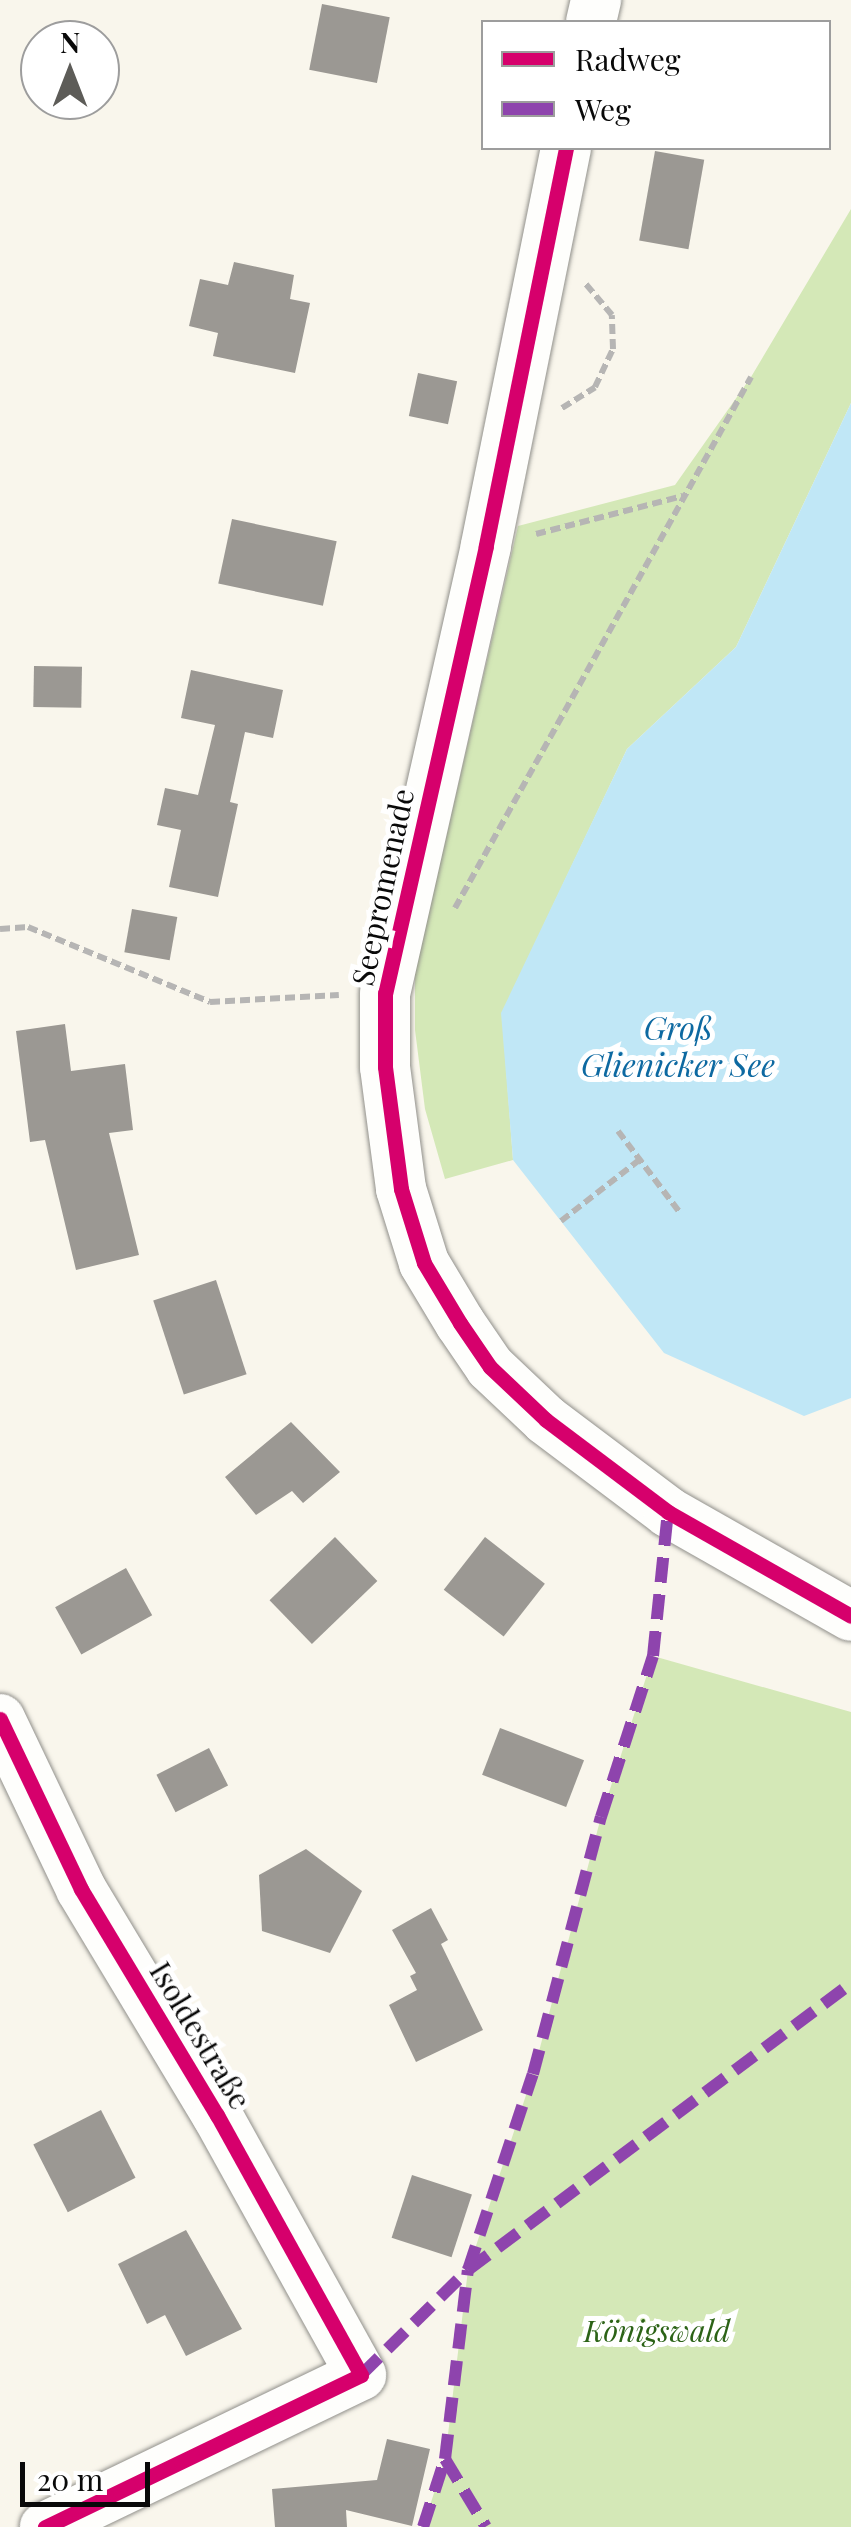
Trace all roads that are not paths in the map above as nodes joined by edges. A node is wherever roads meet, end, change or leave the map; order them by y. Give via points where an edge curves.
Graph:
1 (566, 150) edge
2 (851, 1616) edge
3 (0, 1719) edge
4 (45, 2527) edge

1 - 2 street, Seepromenade via 486,546 385,993 385,1067 401,1189 424,1263 490,1367 546,1420 668,1512
3 - 4 street, Isoldestraße via 81,1888 361,2376

